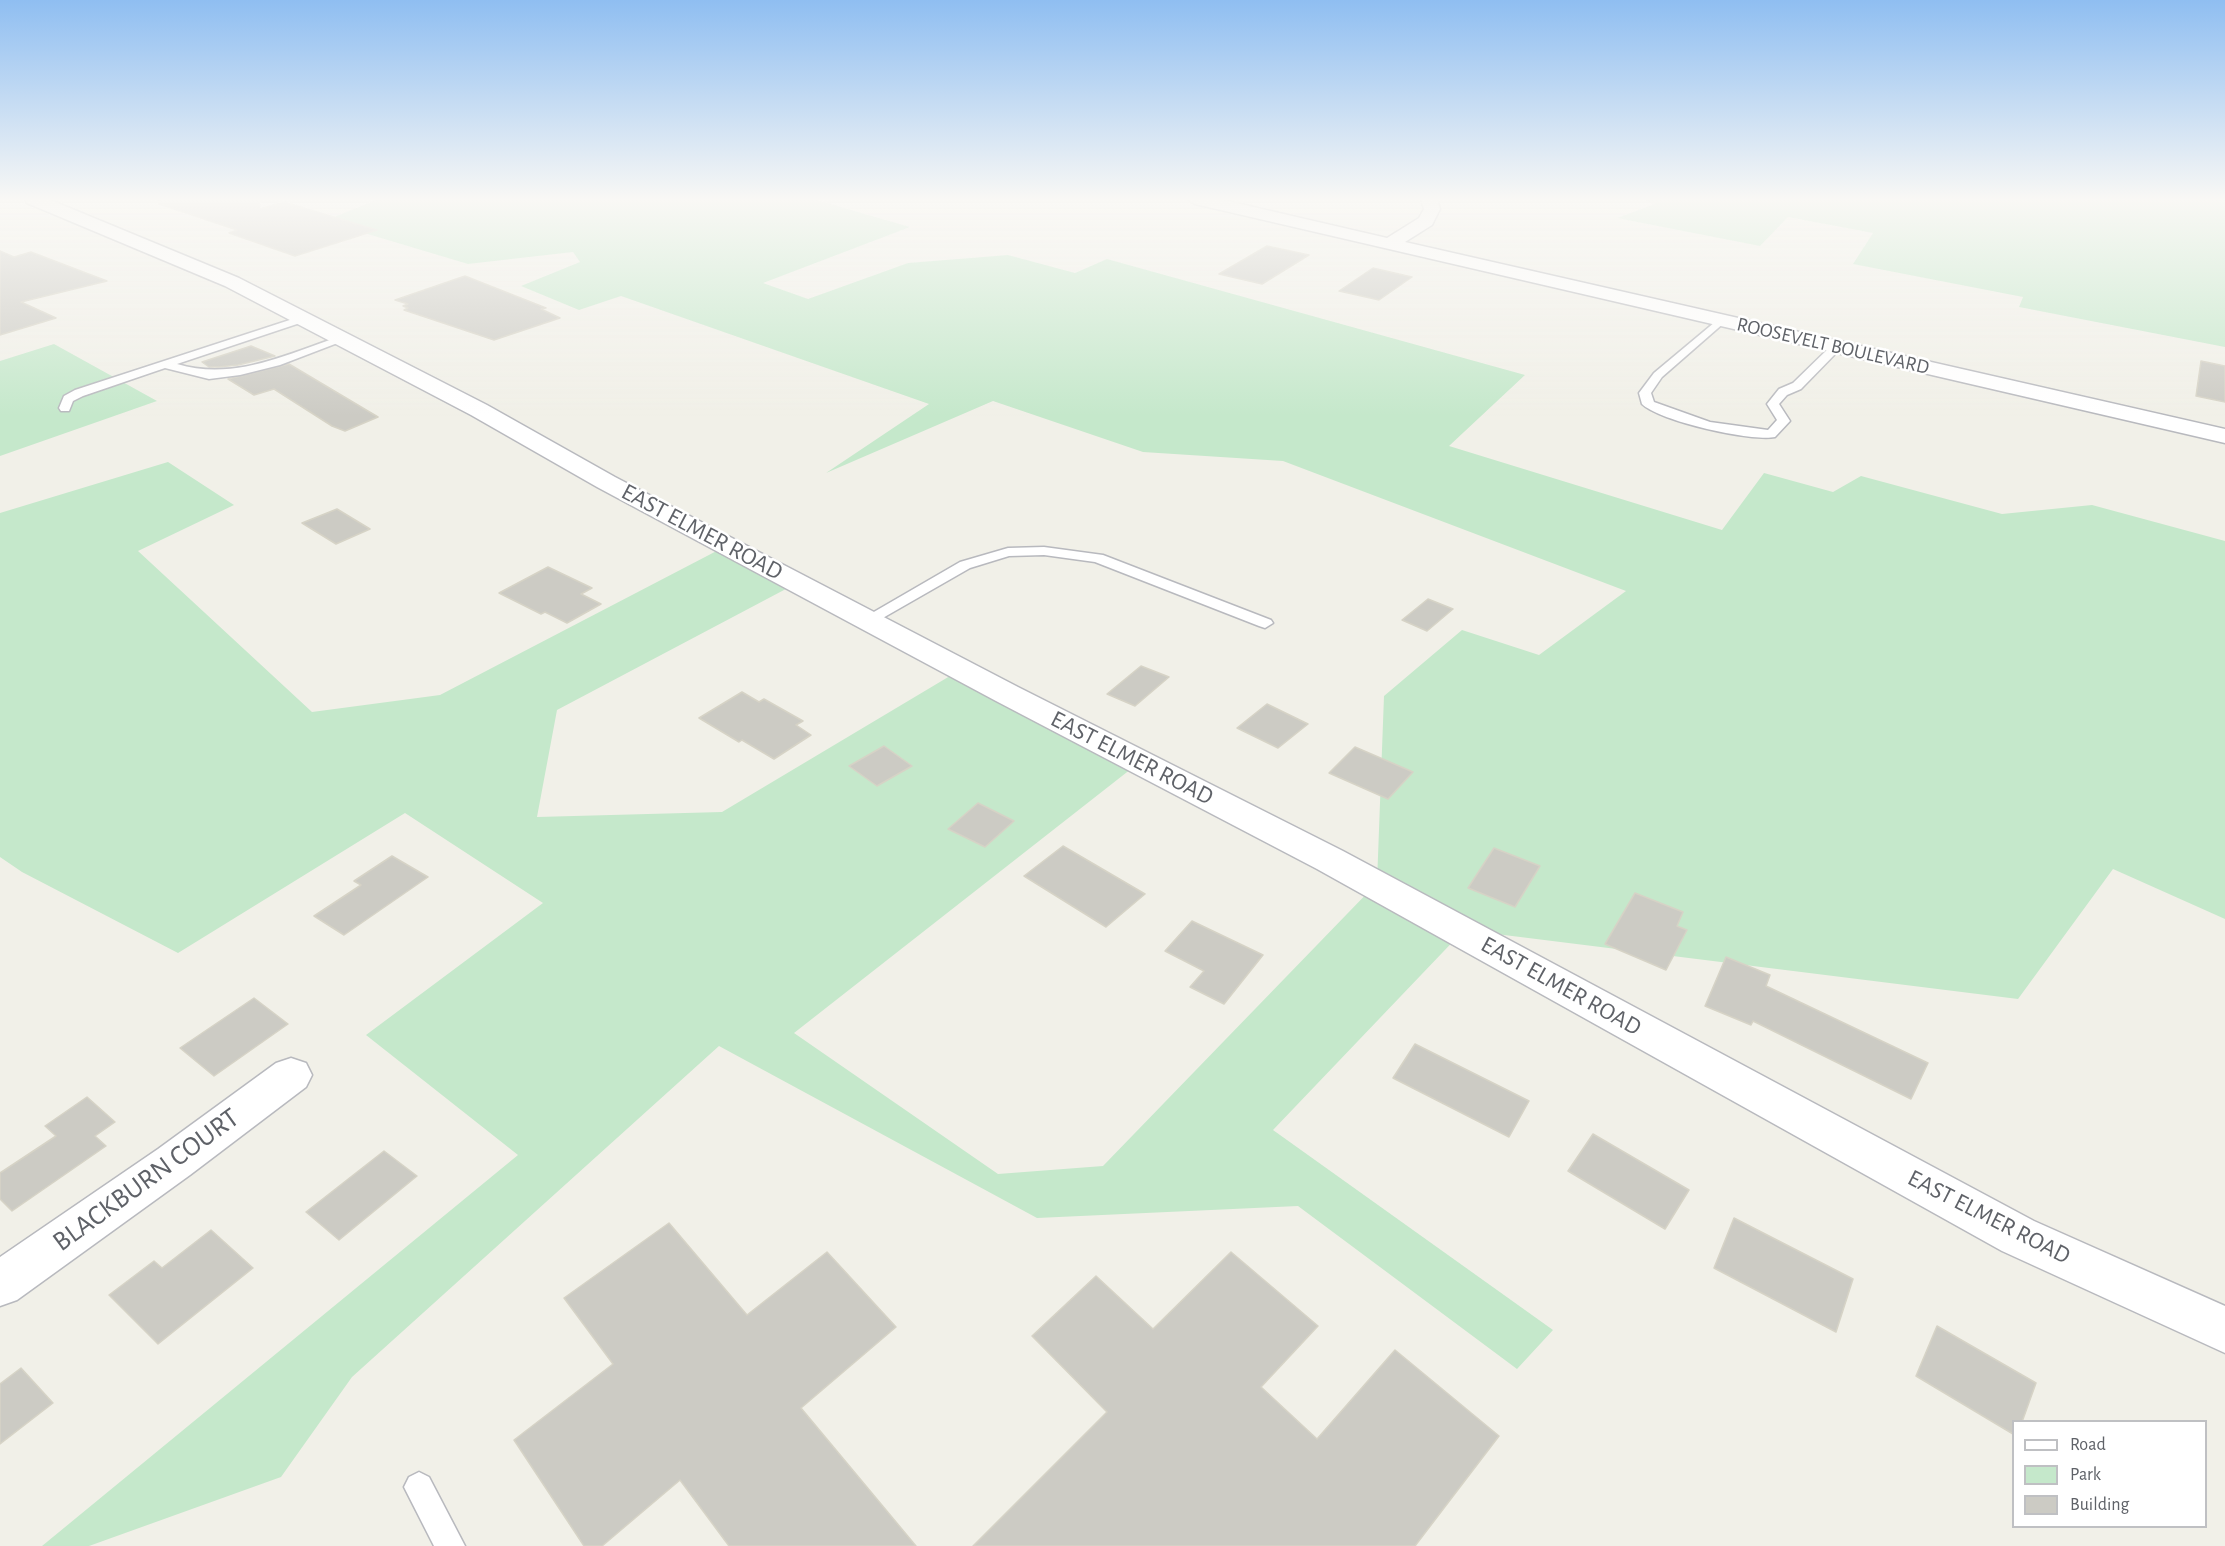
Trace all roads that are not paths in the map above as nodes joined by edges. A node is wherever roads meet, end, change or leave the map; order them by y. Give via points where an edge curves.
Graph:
1 (205, 271) edge
2 (1508, 271) edge
3 (302, 319) junction
4 (1720, 320) junction
5 (342, 339) junction
6 (1836, 347) junction
7 (164, 364) junction
8 (65, 408) dead end
9 (2225, 436) edge
10 (868, 620) junction
11 (1265, 623) dead end
12 (291, 1076) dead end
13 (0, 1284) edge
14 (2225, 1330) edge
15 (419, 1487) dead end
16 (450, 1546) edge

1 - 3 street, EAST ELMER ROAD
2 - 4 street, ROOSEVELT BOULEVARD
3 - 5 street, EAST ELMER ROAD
3 - 7 lane
4 - 6 street, ROOSEVELT BOULEVARD
4 - 6 lane via 1658,375 1645,393 1648,404 1673,417 1772,434 1784,422 1773,404 1783,392 1797,387
5 - 7 lane via 236,373 210,375
5 - 10 street, EAST ELMER ROAD
6 - 9 street, ROOSEVELT BOULEVARD
7 - 8 lane via 79,393 68,399
10 - 11 lane via 965,565 1008,552 1044,550 1098,558
10 - 14 street, EAST ELMER ROAD via 1330,860 2018,1236
12 - 13 street, BLACKBURN COURT
15 - 16 lane

